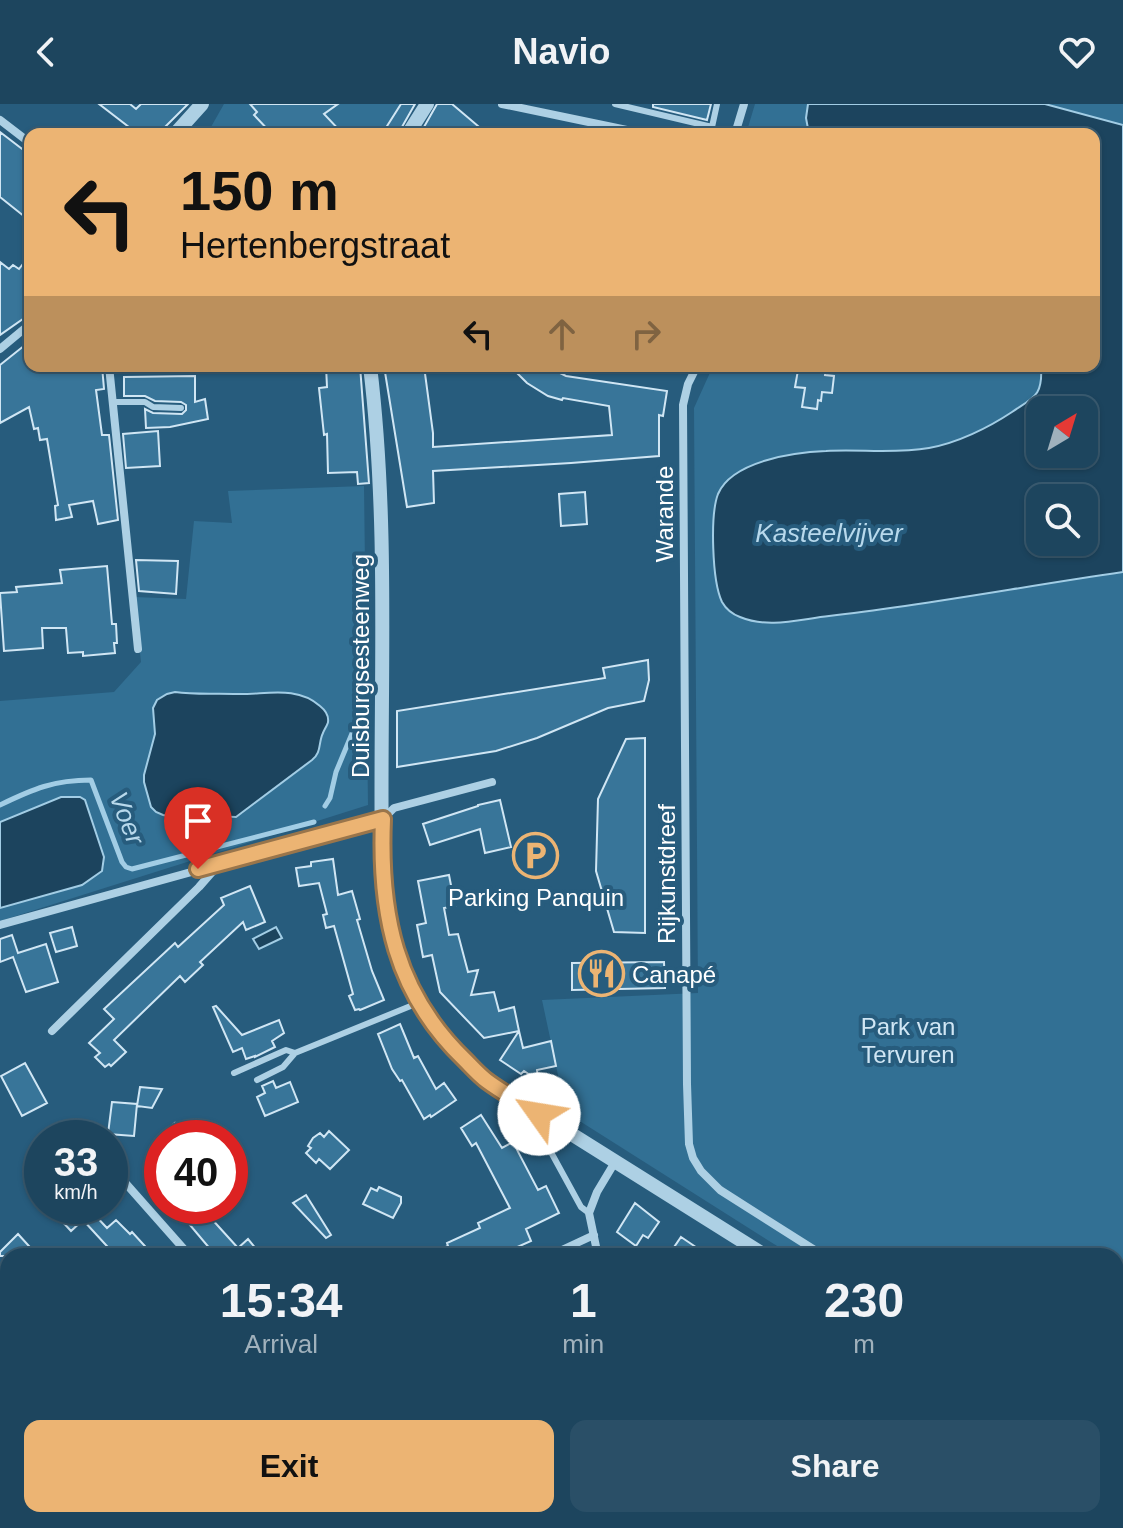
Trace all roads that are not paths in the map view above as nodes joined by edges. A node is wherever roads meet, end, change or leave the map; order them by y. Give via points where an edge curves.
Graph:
1 (202, 104) edge
2 (427, 104) edge
3 (502, 104) edge
4 (615, 104) edge
5 (717, 104) edge
6 (744, 104) edge
7 (0, 120) edge
8 (180, 128) edge
9 (412, 128) edge
10 (617, 128) edge
11 (737, 128) edge
12 (24, 138) edge
13 (24, 329) edge
14 (0, 349) edge
15 (110, 372) edge
16 (371, 372) edge
17 (694, 372) edge
18 (113, 402) junction
19 (181, 408) dead end
20 (138, 649) dead end
21 (685, 664) joint
22 (492, 782) dead end
23 (383, 819) junction
24 (220, 863) junction
25 (0, 925) edge
26 (419, 1003) junction
27 (52, 1031) dead end
28 (295, 1053) junction
29 (234, 1073) dead end
30 (257, 1080) dead end
31 (525, 1105) junction
32 (615, 1162) junction
33 (128, 1186) edge
34 (589, 1213) junction
35 (594, 1235) junction
36 (183, 1248) edge
37 (566, 1248) edge
38 (596, 1248) edge
39 (753, 1248) edge
40 (811, 1248) edge

1 - 8 street
2 - 9 street
3 - 10 street
4 - 5 lane via 712,127
6 - 11 street
7 - 12 street
13 - 14 street
15 - 18 street
16 - 23 street, Duisburgsesteenweg via 381,498
17 - 21 street, Warande via 683,405
18 - 19 lane
18 - 20 street
21 - 40 street, Rijkunstdreef via 689,1144 701,1171 720,1190
22 - 23 street via 394,808
23 - 24 street
23 - 26 street, Duisburgsesteenweg via 387,916
24 - 25 street
24 - 27 street
26 - 28 lane
26 - 31 street, Duisburgsesteenweg via 450,1045 487,1081
28 - 29 lane via 286,1050
28 - 30 lane via 283,1067
31 - 32 street, Duisburgsesteenweg
31 - 34 lane, Duisburgsesteenweg
32 - 34 street
32 - 39 street, Duisburgsesteenweg
33 - 36 street
34 - 35 street
35 - 37 street
35 - 38 street

